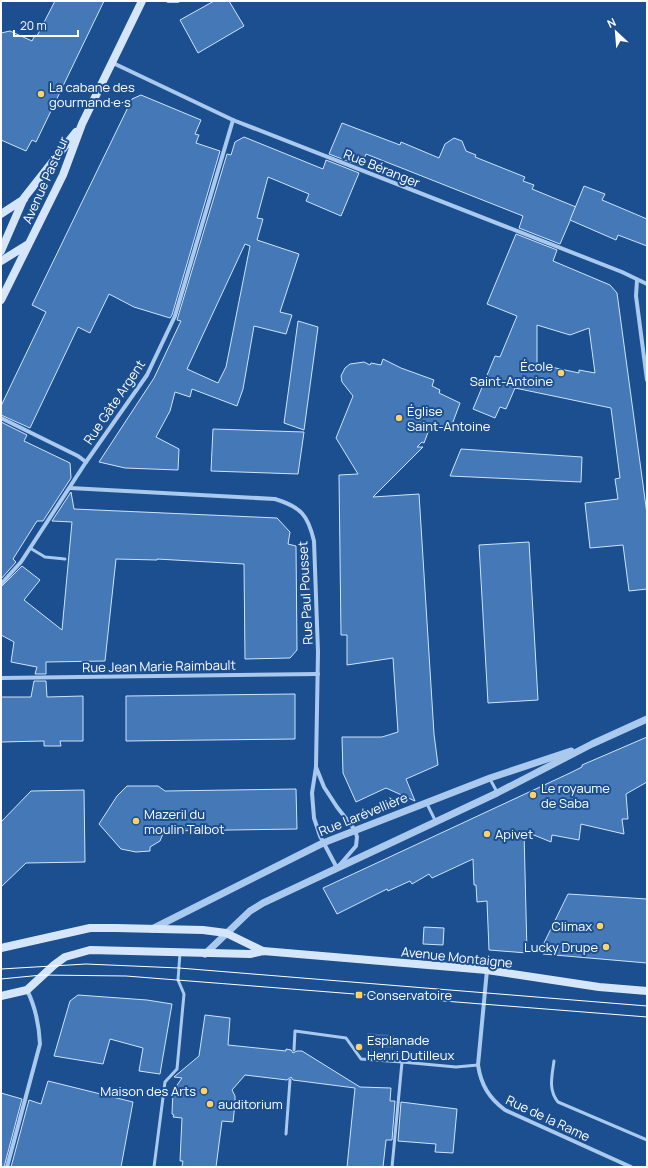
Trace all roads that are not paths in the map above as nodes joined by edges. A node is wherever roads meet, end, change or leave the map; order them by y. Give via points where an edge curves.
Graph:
1 (142, 1) edge
2 (168, 1) edge
3 (178, 1) edge
4 (113, 63) junction
5 (233, 120) junction
6 (82, 124) junction
7 (24, 198) junction
8 (1, 214) edge
9 (28, 245) junction
10 (1, 251) edge
11 (1, 261) edge
12 (637, 280) junction
13 (647, 284) edge
14 (1, 300) edge
15 (647, 380) edge
16 (1, 418) edge
17 (86, 462) junction
18 (70, 488) junction
19 (30, 548) junction
20 (65, 559) dead end
21 (1, 584) edge
22 (318, 674) junction
23 (1, 678) edge
24 (647, 718) edge
25 (592, 744) junction
26 (316, 767) junction
27 (490, 778) junction
28 (497, 794) junction
29 (426, 802) junction
30 (436, 822) junction
31 (355, 830) junction
32 (323, 843) junction
33 (337, 868) junction
34 (152, 928) junction
35 (226, 933) junction
36 (1, 948) edge
37 (264, 951) junction
38 (180, 953) junction
39 (205, 954) junction
40 (486, 970) junction
41 (27, 990) junction
42 (647, 991) edge
43 (1, 996) edge
44 (294, 1050) dead end
45 (554, 1061) dead end
46 (402, 1062) junction
47 (478, 1065) junction
48 (290, 1080) dead end
49 (286, 1134) dead end
50 (647, 1140) edge
51 (7, 1167) edge
52 (154, 1167) edge
53 (392, 1167) edge
54 (631, 1167) edge

1 - 4 main road, Avenue Pasteur
2 - 3 street
4 - 5 street, Rue Béranger
4 - 6 main road, Avenue Pasteur
5 - 12 street, Rue Béranger
5 - 17 street, Rue Gâte Argent via 175,316 147,375
6 - 7 main road, Avenue Pasteur
6 - 9 main road, Avenue Pasteur via 63,175
7 - 8 main road
7 - 10 main road, Avenue Pasteur
9 - 11 main road, Avenue Pasteur
9 - 14 main road, Avenue Pasteur
12 - 13 street, Rue Béranger
12 - 15 street via 636,296
16 - 17 street
17 - 18 street, Rue Gâte Argent
18 - 19 street, Rue Gâte Argent
18 - 22 street, Rue Paul Pousset via 275,499 292,504 303,513 310,525 314,541
19 - 20 lane via 45,557
19 - 21 street, Rue Gâte Argent
22 - 23 street, Rue Jean Marie Raimbault
22 - 26 street, Rue Paul Pousset
24 - 25 street, Rue Larévellière
25 - 27 street, Rue Larévellière
25 - 28 street, Rue Larévellière
26 - 31 street, Rue Paul Pousset via 324,787
26 - 32 street, Rue Paul Pousset via 312,793 314,818
27 - 28 lane
27 - 29 street, Rue Larévellière
28 - 30 street, Rue Larévellière
29 - 30 lane
29 - 31 street, Rue Larévellière
30 - 33 street, Rue Larévellière
31 - 32 street, Rue Larévellière
31 - 33 street via 356,846
32 - 33 street, Rue Paul Pousset
32 - 34 street, Rue Larévellière
33 - 35 street, Rue Larévellière via 263,903
34 - 35 main road, Avenue Montaigne
34 - 36 main road, Avenue Montaigne via 90,928
35 - 37 main road, Avenue Montaigne
35 - 39 street, Rue Larévellière
37 - 39 main road, Avenue Montaigne via 250,954
37 - 40 main road, Avenue Montaigne
38 - 39 main road, Avenue Montaigne
38 - 41 main road, Avenue Montaigne via 90,950 76,953 54,965
38 - 52 lane via 178,980 184,994 177,1069 165,1082
40 - 42 main road, Avenue Montaigne via 599,987
40 - 47 street, Rue de la Rame
41 - 43 main road, Avenue Montaigne
41 - 51 street via 35,1005 40,1044
44 - 46 lane via 295,1031 346,1038 361,1059
45 - 50 lane via 551,1086 558,1102
46 - 47 lane via 456,1067
46 - 53 lane
47 - 54 street, Rue de la Rame via 489,1096 505,1110
48 - 49 lane

